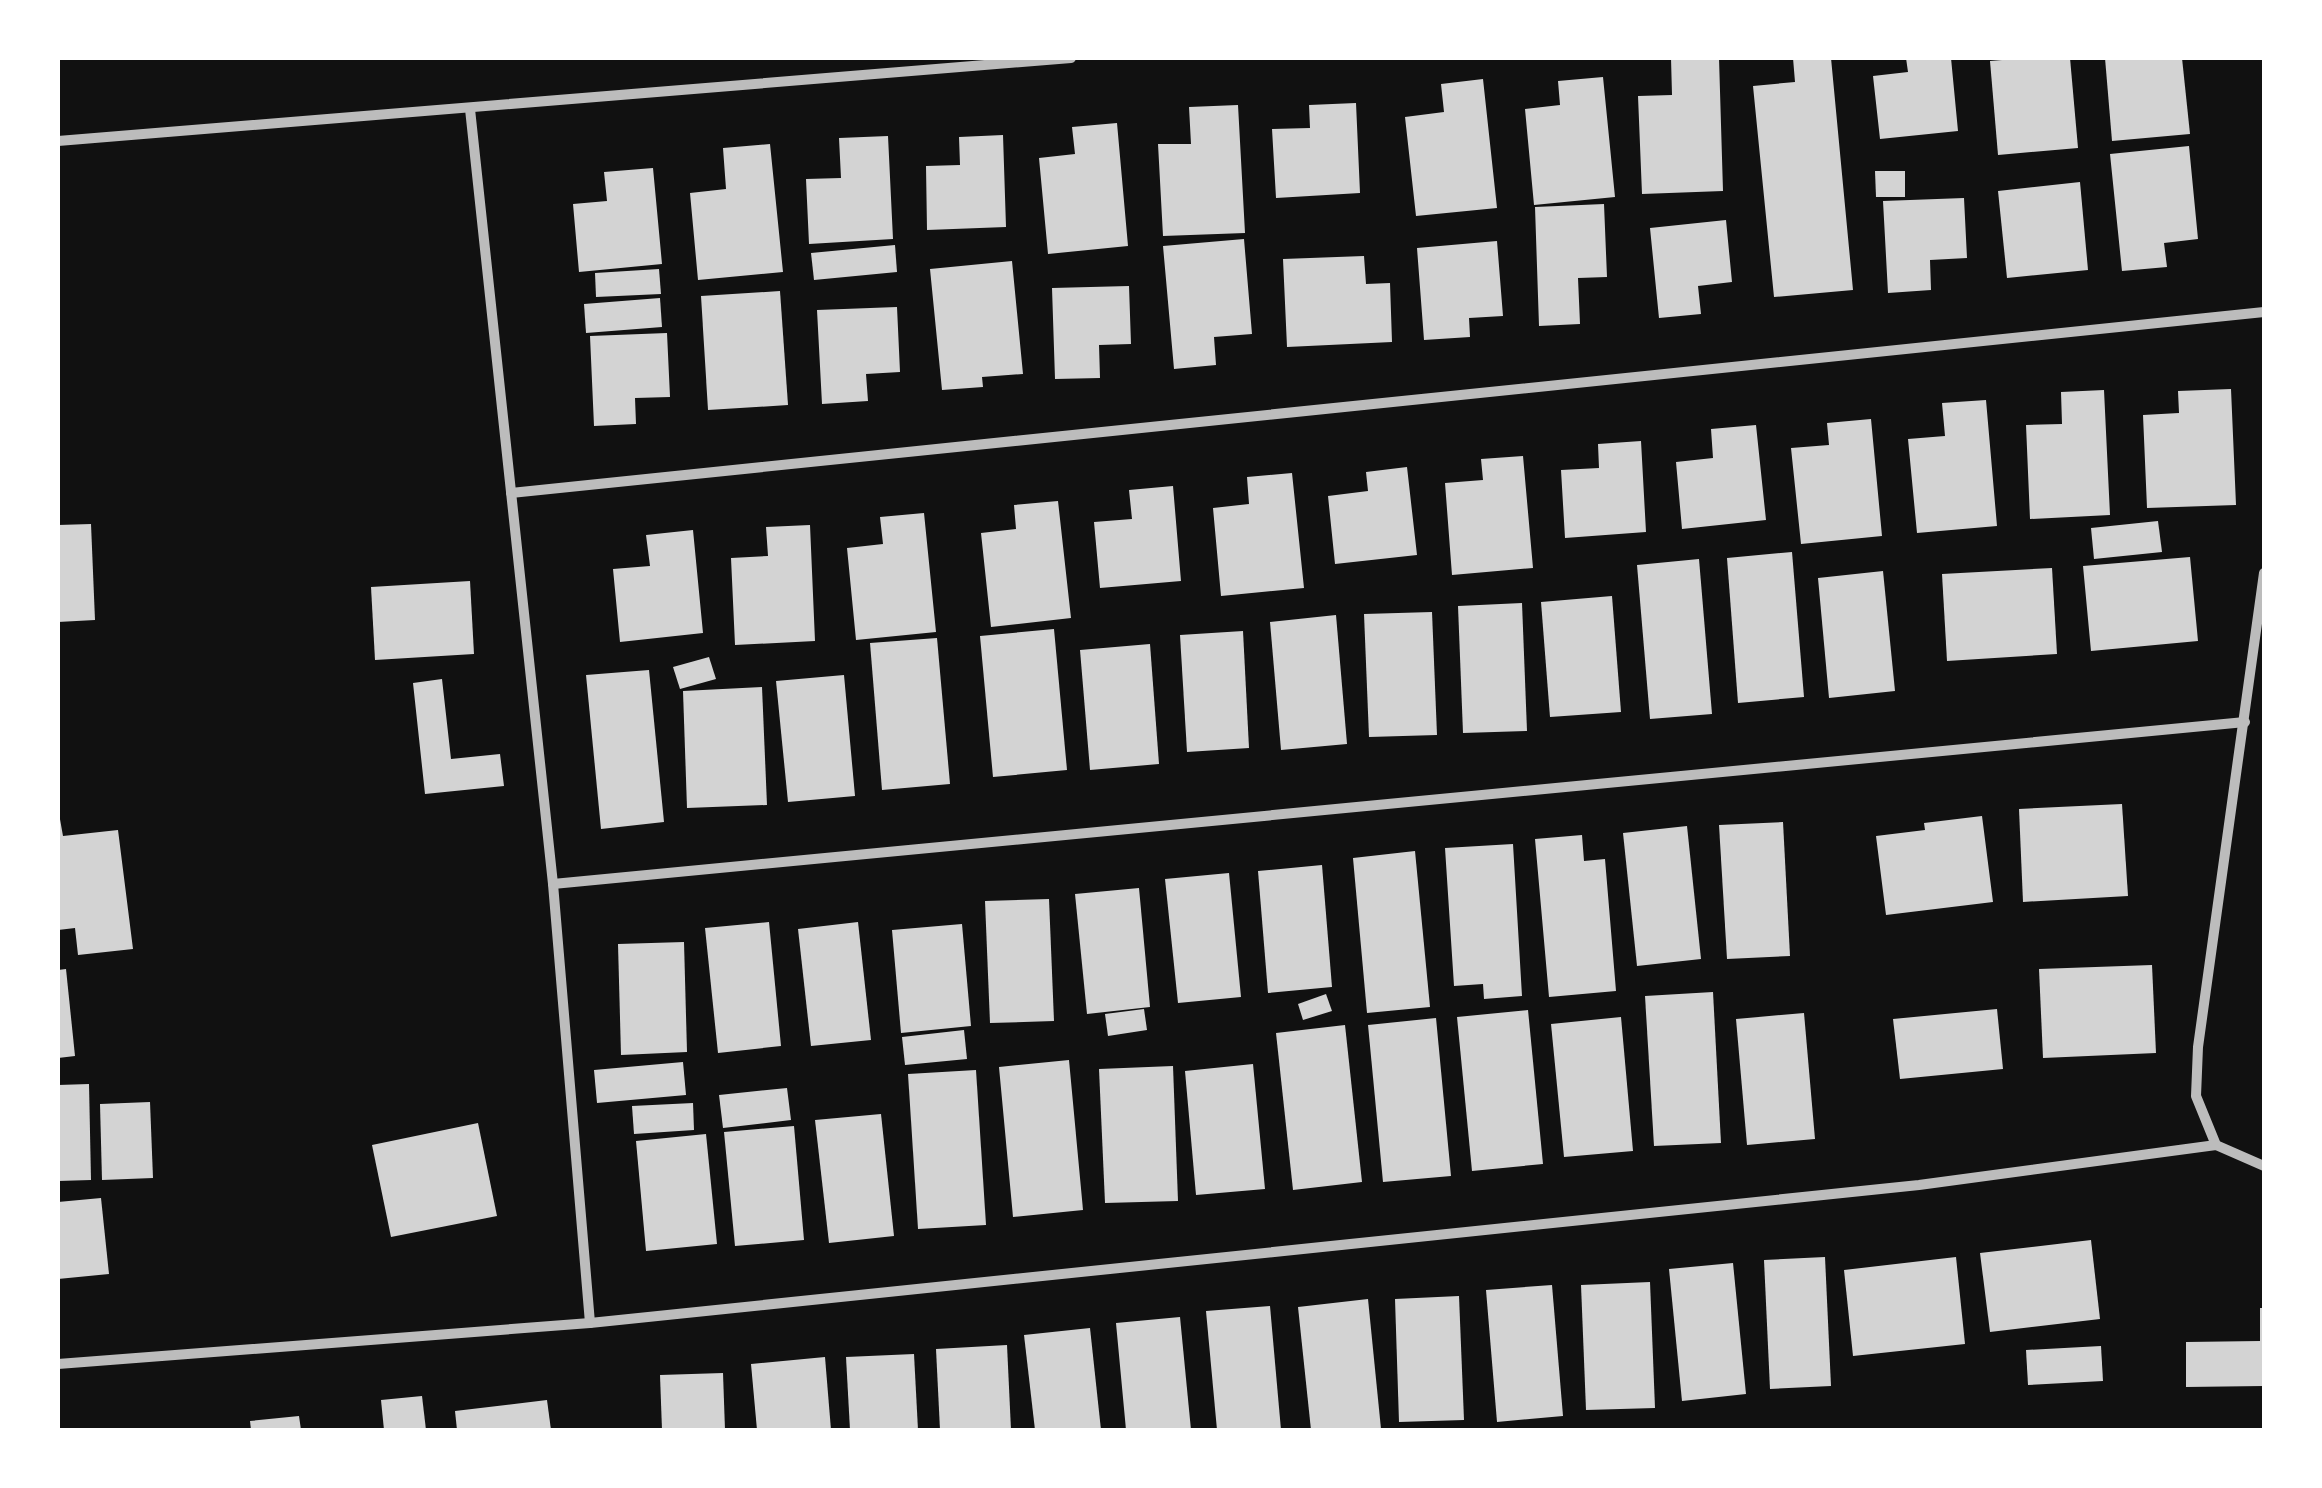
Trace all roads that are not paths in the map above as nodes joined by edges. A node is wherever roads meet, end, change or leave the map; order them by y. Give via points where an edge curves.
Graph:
1 (1071, 58) edge
2 (470, 109) junction
3 (58, 141) edge
4 (2264, 312) edge
5 (511, 492) junction
6 (2264, 573) edge
7 (2245, 722) junction
8 (553, 884) junction
9 (2216, 1145) junction
10 (2264, 1166) edge
11 (590, 1323) junction
12 (58, 1364) edge

1 - 2 street
2 - 3 street
2 - 5 street
4 - 5 street
5 - 8 street
6 - 7 street
7 - 8 street
7 - 9 street via 2198,1047 2196,1096
8 - 11 street
9 - 10 street
9 - 11 street via 1919,1185
11 - 12 street

